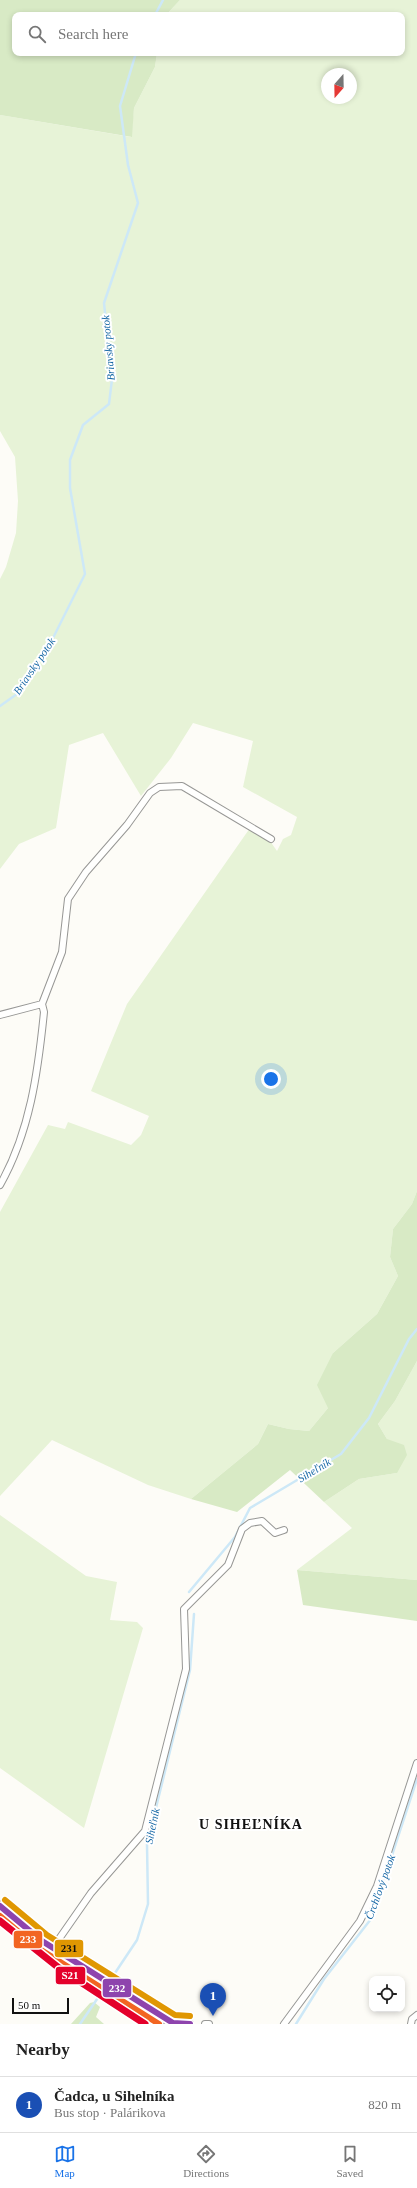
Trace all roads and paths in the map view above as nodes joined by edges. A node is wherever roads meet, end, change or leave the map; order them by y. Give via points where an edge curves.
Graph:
1 (272, 839) dead end
2 (42, 1004) junction
3 (0, 1015) edge
4 (0, 1185) edge
5 (284, 1530) dead end
6 (417, 1763) edge
7 (0, 1906) edge
8 (52, 1949) junction
9 (417, 2015) edge
10 (174, 2023) edge
11 (190, 2024) edge
12 (205, 2024) edge
13 (209, 2024) edge
14 (284, 2024) edge
15 (411, 2024) edge

1 - 2 street via 182,786 159,788 150,793 127,825 86,872 68,899 62,952
2 - 3 street
2 - 4 street via 44,1012 33,1094 15,1157
5 - 8 street via 275,1532 262,1521 246,1526 240,1534 228,1565 184,1609 186,1669 145,1831 91,1893
6 - 14 street via 377,1886 360,1922
7 - 8 main road
8 - 10 main road
9 - 15 street
10 - 11 street
12 - 13 street

